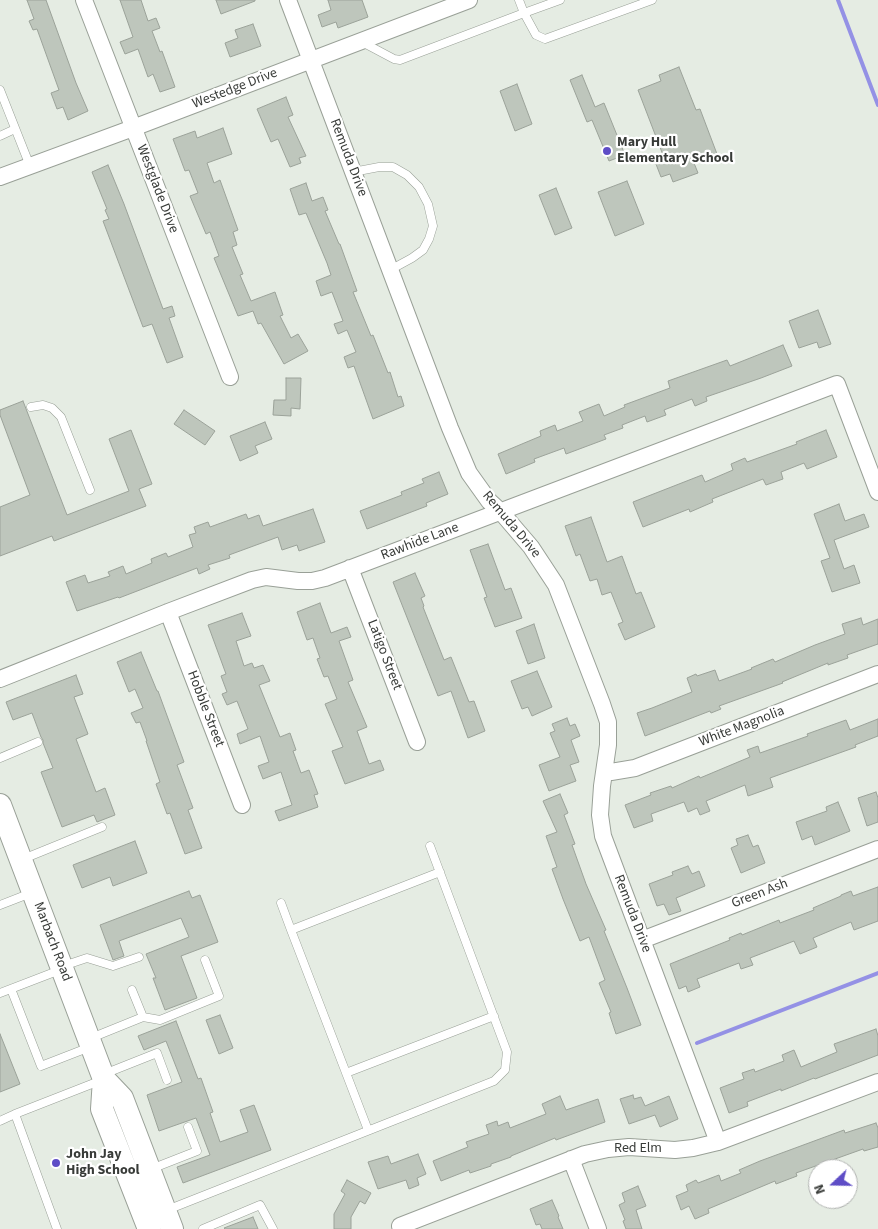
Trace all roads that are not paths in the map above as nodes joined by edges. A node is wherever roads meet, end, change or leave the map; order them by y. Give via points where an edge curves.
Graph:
1 (84, 0) edge
2 (288, 0) edge
3 (469, 0) edge
4 (519, 0) edge
5 (560, 0) edge
6 (652, 0) edge
7 (524, 13) junction
8 (360, 41) junction
9 (311, 60) junction
10 (0, 90) edge
11 (133, 128) junction
12 (15, 129) junction
13 (0, 136) edge
14 (30, 166) junction
15 (353, 172) junction
16 (0, 177) edge
17 (390, 270) junction
18 (230, 377) dead end
19 (31, 407) dead end
20 (90, 490) dead end
21 (878, 492) edge
22 (501, 512) junction
23 (350, 568) junction
24 (168, 612) junction
25 (878, 674) edge
26 (0, 679) edge
27 (38, 742) dead end
28 (418, 742) dead end
29 (0, 758) edge
30 (605, 771) junction
31 (0, 805) edge
32 (242, 805) dead end
33 (102, 827) dead end
34 (430, 846) dead end
35 (878, 849) edge
36 (21, 860) junction
37 (440, 872) junction
38 (33, 893) junction
39 (281, 903) dead end
40 (0, 905) edge
41 (291, 930) junction
42 (642, 940) junction
43 (139, 957) dead end
44 (205, 960) dead end
45 (62, 968) junction
46 (11, 989) junction
47 (132, 990) dead end
48 (0, 993) edge
49 (494, 1016) junction
50 (143, 1017) junction
51 (90, 1043) junction
52 (346, 1073) junction
53 (103, 1077) junction
54 (167, 1080) dead end
55 (878, 1082) edge
56 (16, 1114) junction
57 (0, 1121) edge
58 (188, 1127) dead end
59 (368, 1130) junction
60 (718, 1142) junction
61 (571, 1159) junction
62 (149, 1169) junction
63 (168, 1220) edge
64 (400, 1226) dead end
65 (57, 1229) edge
66 (149, 1229) edge
67 (203, 1229) edge
68 (273, 1229) edge
69 (598, 1229) edge

1 - 11 street, Westglade Drive
2 - 9 street, Remuda Drive
3 - 8 street, Westedge Drive
4 - 7 lane
5 - 7 lane
6 - 7 lane via 545,40 536,35
7 - 8 lane via 400,60
8 - 9 street, Westedge Drive
9 - 11 street, Westedge Drive
9 - 15 street, Remuda Drive
10 - 12 lane
11 - 14 street, Westedge Drive
11 - 18 street, Westglade Drive
12 - 13 lane
12 - 14 lane
14 - 16 street, Westedge Drive
15 - 17 street, Remuda Drive
15 - 17 lane via 393,167 419,187 428,204 433,226 430,239 423,250
17 - 22 street, Remuda Drive via 469,473
19 - 20 lane via 43,405 52,408 61,418
21 - 22 street, Rawhide Lane via 837,384
22 - 23 street, Rawhide Lane
22 - 30 street, Remuda Drive via 531,547 556,585 608,722
23 - 24 street, Rawhide Lane via 312,581 266,577 252,580
23 - 28 street, Latigo Street
24 - 26 street, Rawhide Lane
24 - 32 street, Hobble Street
25 - 30 street, White Magnolia via 635,768
27 - 29 lane
30 - 42 street, Remuda Drive via 600,815 603,836
31 - 36 main road, Marbach Road
33 - 36 lane
34 - 37 lane
35 - 42 street, Green Ash
36 - 38 main road, Marbach Road
37 - 41 lane
37 - 49 lane
38 - 40 lane
38 - 45 main road, Marbach Road
39 - 41 lane
41 - 52 lane
42 - 60 street, Remuda Drive
43 - 45 lane via 112,966 87,958
44 - 50 lane via 219,996 160,1020
45 - 46 lane
45 - 51 main road, Marbach Road
46 - 48 lane
46 - 51 lane via 41,1066
47 - 50 lane
49 - 52 lane
49 - 59 lane via 507,1052 505,1070 494,1081
50 - 51 lane
51 - 53 main road, Marbach Road
52 - 59 lane
53 - 54 lane via 156,1053
53 - 56 lane
53 - 62 main road, Marbach Road via 122,1098
53 - 66 main road, Marbach Road via 102,1109
55 - 60 street, Red Elm
56 - 57 lane
56 - 65 lane
58 - 62 lane via 197,1151
59 - 63 lane
60 - 61 street, Red Elm via 675,1150 608,1149
61 - 64 street, Red Elm
61 - 69 street
62 - 63 main road, Marbach Road
67 - 68 lane via 260,1205

